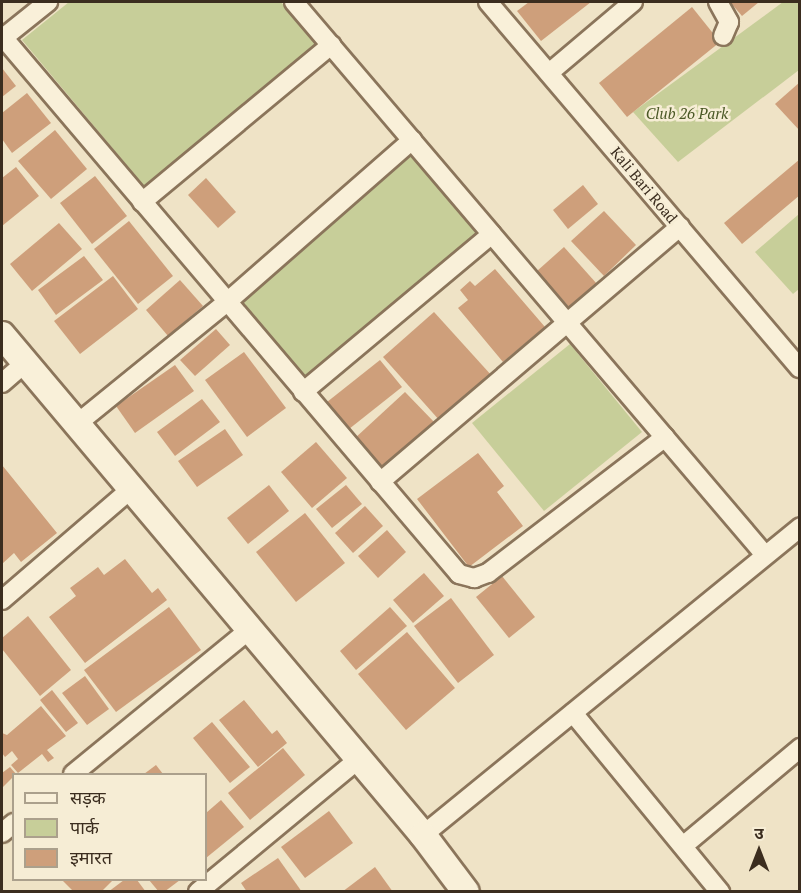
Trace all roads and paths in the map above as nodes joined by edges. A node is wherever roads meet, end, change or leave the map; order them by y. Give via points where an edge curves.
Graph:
1 (48, 2) edge
2 (294, 2) edge
3 (488, 2) edge
4 (633, 2) edge
5 (718, 2) edge
6 (723, 36) dead end
7 (2, 37) edge
8 (331, 45) junction
9 (549, 73) junction
10 (412, 140) junction
11 (142, 202) junction
12 (680, 227) junction
13 (492, 234) junction
14 (227, 302) junction
15 (567, 323) junction
16 (2, 335) edge
17 (26, 362) junction
18 (800, 368) edge
19 (2, 383) edge
20 (303, 392) junction
21 (78, 423) junction
22 (664, 437) junction
23 (380, 482) junction
24 (132, 488) junction
25 (800, 527) edge
26 (765, 555) junction
27 (2, 600) edge
28 (250, 629) junction
29 (573, 712) junction
30 (800, 748) edge
31 (359, 759) junction
32 (74, 773) edge
33 (423, 835) junction
34 (683, 846) junction
35 (200, 891) edge
36 (466, 891) edge
37 (720, 891) edge

1 - 7 street
2 - 8 street
3 - 9 street, Kali Bari Road
4 - 9 street
5 - 6 street via 729,22
7 - 11 street
8 - 10 street
8 - 11 street
9 - 12 street, Kali Bari Road
10 - 13 street
10 - 14 street
11 - 14 street
12 - 15 street
12 - 18 street, Kali Bari Road
13 - 15 street
13 - 20 street
14 - 20 street
14 - 21 street
15 - 22 street
15 - 23 street
16 - 17 street
17 - 19 street
17 - 21 street
20 - 23 street
21 - 24 street
22 - 23 street via 488,573 474,579 459,574
22 - 26 street
24 - 27 street
24 - 28 street
25 - 26 street
26 - 29 street
28 - 31 street
28 - 32 street
29 - 33 street
29 - 34 street
30 - 34 street
31 - 33 street
31 - 35 street
33 - 36 street
34 - 37 street

